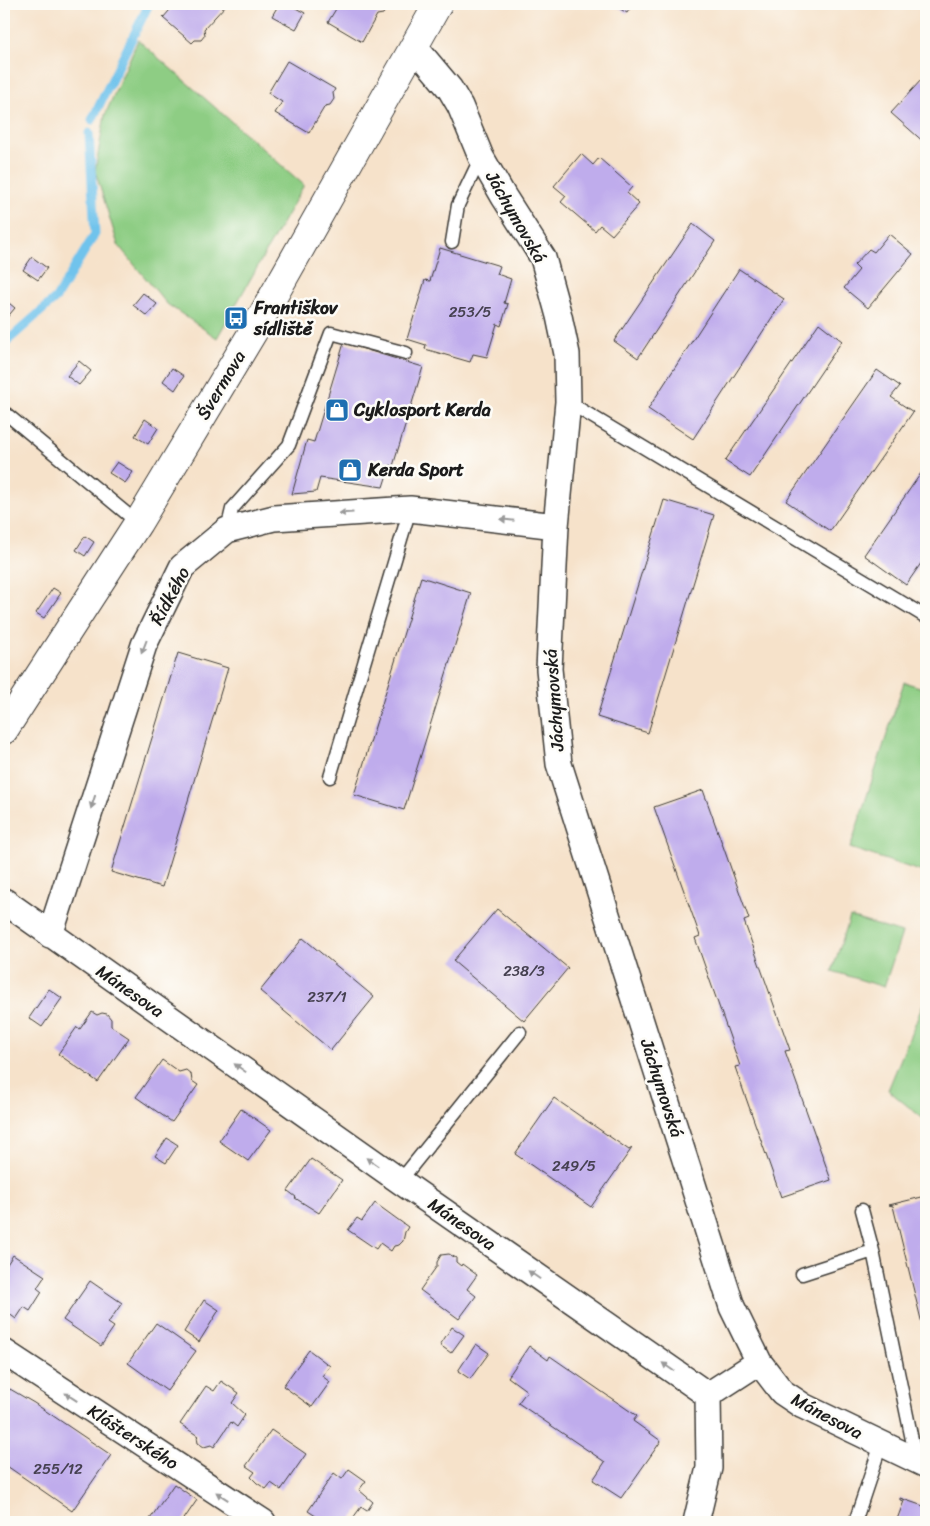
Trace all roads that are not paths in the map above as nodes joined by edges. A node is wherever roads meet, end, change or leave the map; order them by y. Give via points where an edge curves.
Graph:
1 (438, 4) edge
2 (414, 46) junction
3 (481, 157) junction
4 (452, 242) dead end
5 (406, 353) dead end
6 (568, 402) junction
7 (4, 412) edge
8 (410, 509) junction
9 (138, 522) junction
10 (556, 526) junction
11 (227, 530) junction
12 (926, 617) edge
13 (4, 730) edge
14 (330, 777) dead end
15 (4, 901) edge
16 (50, 934) junction
17 (520, 1032) dead end
18 (400, 1181) junction
19 (862, 1210) dead end
20 (872, 1251) junction
21 (802, 1274) dead end
22 (4, 1352) edge
23 (758, 1362) junction
24 (708, 1395) junction
25 (881, 1444) junction
26 (921, 1462) edge
27 (263, 1522) edge
28 (696, 1522) edge
29 (855, 1522) edge

1 - 2 street, Švermova
2 - 3 street, Jáchymovská via 450,89
2 - 9 street, Švermova via 253,332
3 - 4 lane via 458,205
3 - 6 street, Jáchymovská via 543,258 567,354
5 - 11 lane via 331,334 289,445 232,510
6 - 10 street, Jáchymovská
6 - 12 lane
7 - 9 lane
10 -> 8 street, Řídkého
8 -> 11 street, Řídkého via 274,518
8 - 14 lane
9 - 13 street, Švermova
10 - 23 street, Jáchymovská via 548,669 559,764 732,1307
11 -> 16 street, Řídkého via 182,567 144,645
15 - 16 street, Mánesova
18 -> 16 street, Mánesova
17 - 18 lane
24 -> 18 street, Mánesova
19 - 20 lane
20 - 21 lane
20 - 26 lane
27 -> 22 street, Klášterského
23 - 24 street
23 - 25 street, Mánesova via 782,1392 802,1406
24 - 28 street via 709,1468
25 - 26 street, Mánesova
25 - 29 lane

